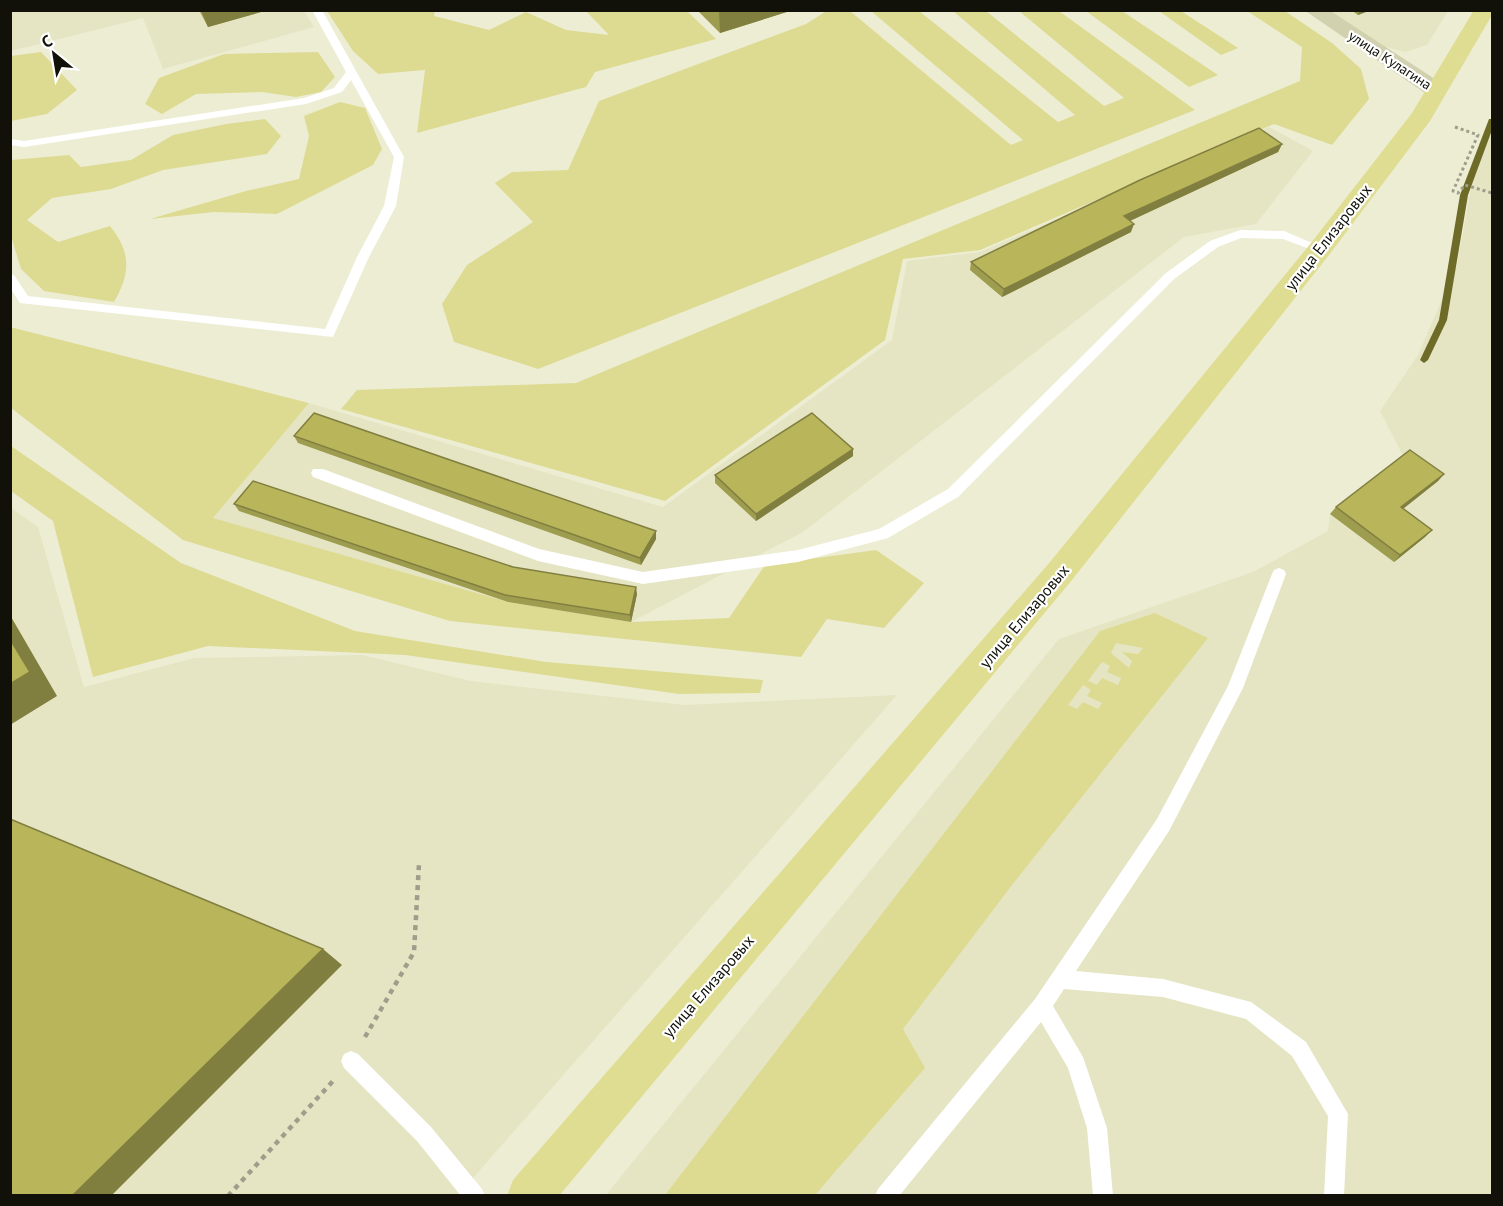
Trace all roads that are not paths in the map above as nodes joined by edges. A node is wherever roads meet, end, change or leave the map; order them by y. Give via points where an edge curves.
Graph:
1 (317, 10) edge
2 (1314, 10) edge
3 (1485, 10) edge
4 (352, 71) junction
5 (1436, 90) junction
6 (10, 142) edge
7 (1320, 249) junction
8 (10, 278) edge
9 (318, 473) dead end
10 (1279, 574) dead end
11 (1059, 979) junction
12 (1042, 1006) junction
13 (351, 1062) road end
14 (475, 1196) edge
15 (529, 1196) edge
16 (885, 1196) edge
17 (1103, 1196) edge
18 (1334, 1196) edge

1 - 4 lane
2 - 5 street, улица Кулагина
3 - 5 main road, улица Елизаровых
4 - 6 lane via 338,90 306,101 24,144
4 - 8 lane via 399,157 390,206 329,334 24,300
5 - 7 main road, улица Елизаровых via 1422,116
7 - 9 lane via 1284,236 1240,234 1214,243 1170,276 953,493 883,534 798,556 642,578 538,555
7 - 15 main road, улица Елизаровых via 1046,589
10 - 11 lane via 1235,688 1163,825
11 - 12 lane
11 - 18 lane via 1163,988 1251,1011 1299,1049 1338,1114
12 - 16 lane
12 - 17 lane via 1076,1064 1097,1128
13 - 14 lane via 424,1134

